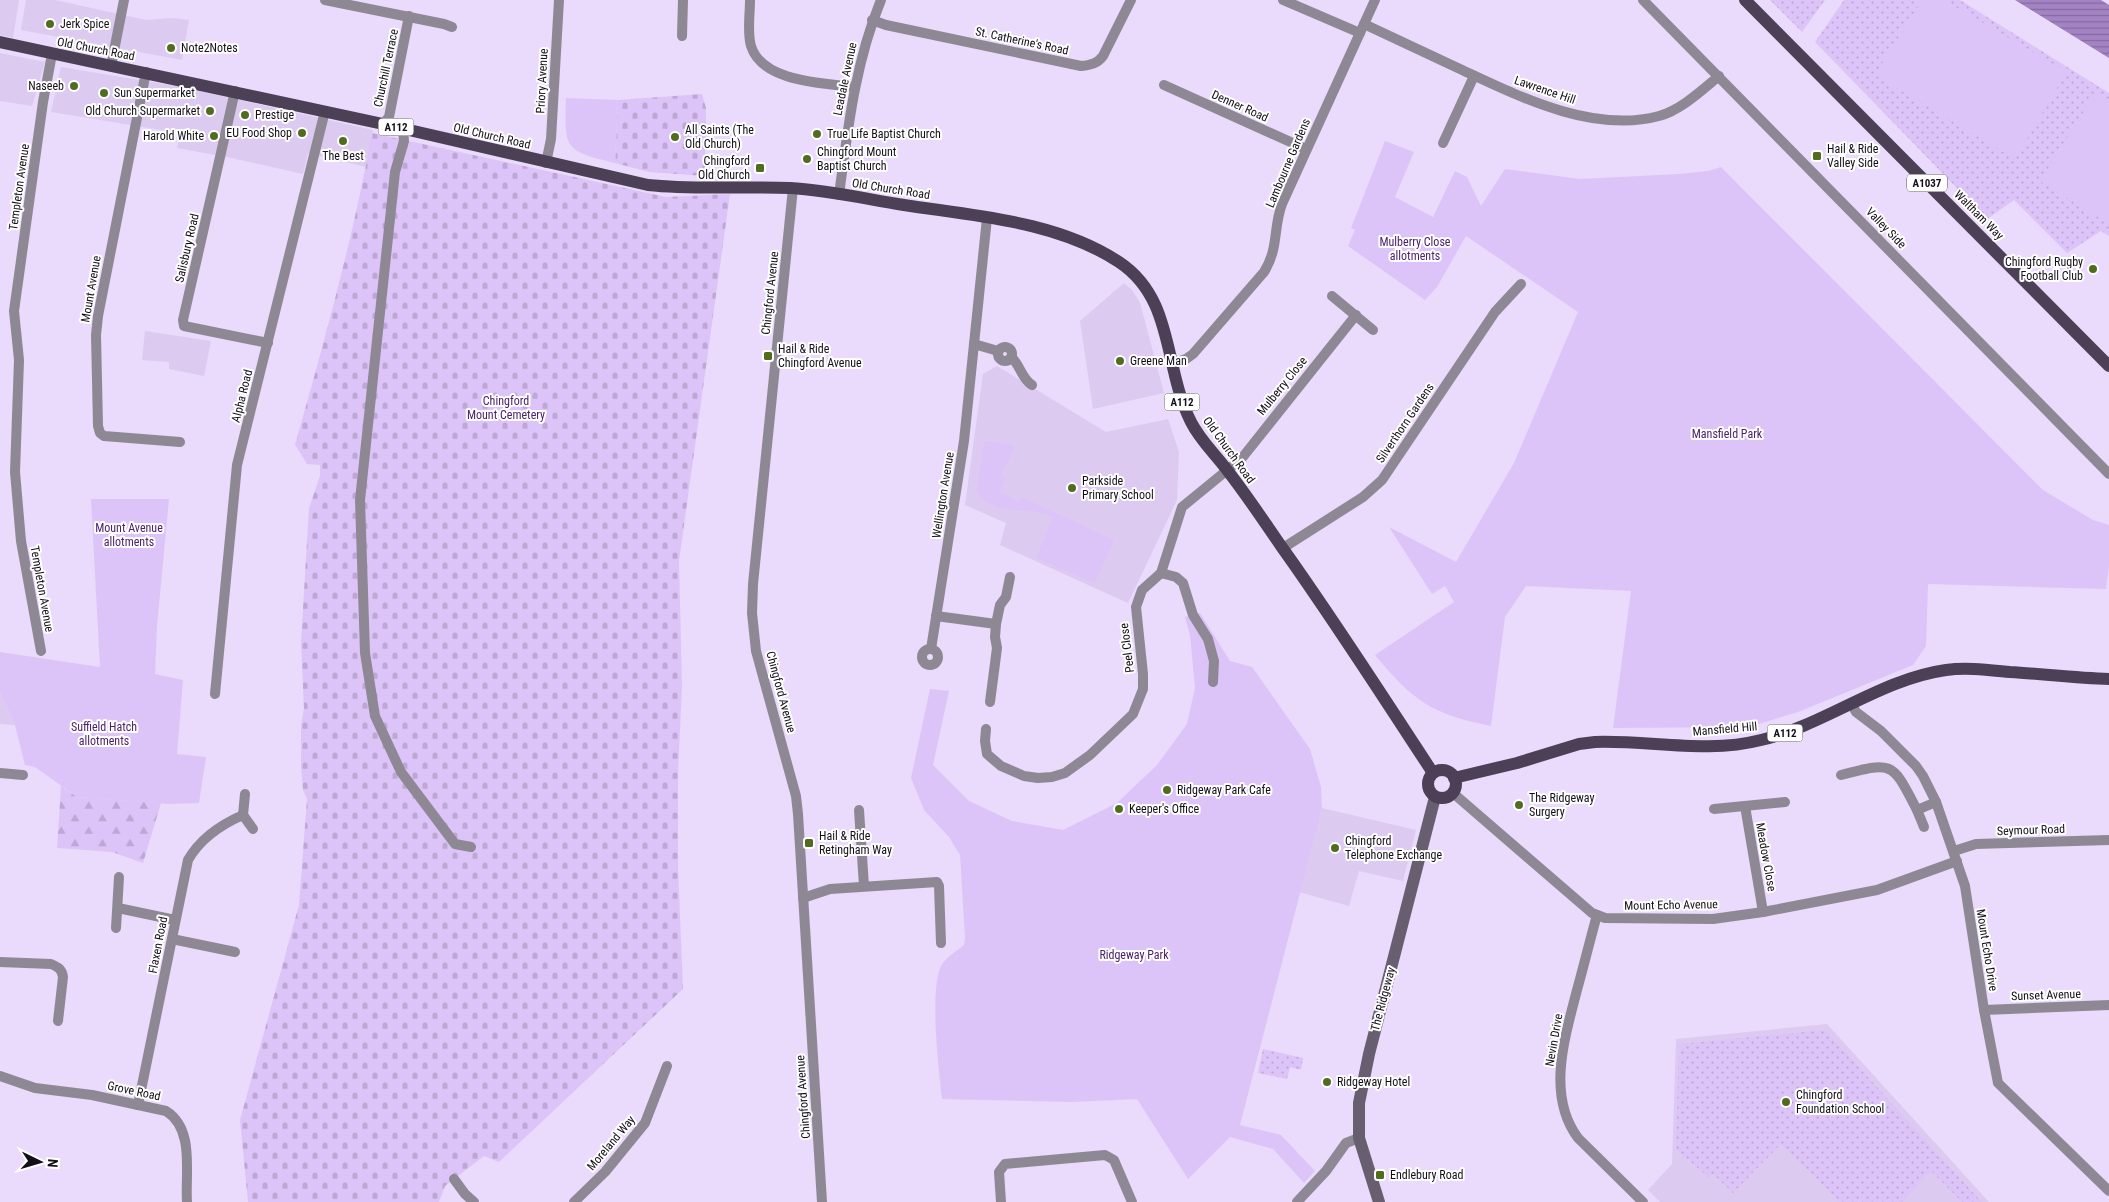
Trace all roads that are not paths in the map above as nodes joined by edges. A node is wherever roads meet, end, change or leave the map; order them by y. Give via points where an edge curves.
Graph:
1 (124, 0) edge
2 (325, 0) edge
3 (559, 0) edge
4 (683, 0) edge
5 (750, 0) edge
6 (880, 0) edge
7 (1131, 0) edge
8 (1283, 0) edge
9 (1375, 0) edge
10 (1643, 0) edge
11 (1745, 0) edge
12 (409, 16) junction
13 (872, 20) junction
14 (452, 27) dead end
15 (1362, 28) junction
16 (682, 36) dead end
17 (0, 42) edge
18 (52, 54) junction
19 (111, 66) junction
20 (146, 72) junction
21 (1474, 76) junction
22 (1719, 76) junction
23 (1164, 85) dead end
24 (854, 87) junction
25 (234, 91) junction
26 (325, 111) junction
27 (384, 124) junction
28 (404, 129) junction
29 (1443, 143) dead end
30 (1306, 149) junction
31 (546, 163) junction
32 (793, 188) junction
33 (839, 195) junction
34 (987, 218) junction
35 (1522, 284) dead end
36 (1332, 296) dead end
37 (1356, 315) junction
38 (1373, 330) dead end
39 (268, 344) junction
40 (974, 344) junction
41 (1172, 364) junction
42 (2109, 366) edge
43 (1032, 385) dead end
44 (180, 442) dead end
45 (1228, 471) junction
46 (2109, 474) edge
47 (1283, 548) junction
48 (1161, 573) junction
49 (1010, 577) dead end
50 (936, 616) junction
51 (996, 624) junction
52 (931, 649) dead end
53 (41, 651) dead end
54 (2109, 679) edge
55 (1213, 682) dead end
56 (215, 694) dead end
57 (990, 702) dead end
58 (1851, 703) junction
59 (986, 729) dead end
60 (0, 773) edge
61 (1433, 773) junction
62 (23, 775) dead end
63 (1841, 775) dead end
64 (1454, 778) junction
65 (1453, 792) junction
66 (245, 794) dead end
67 (1436, 797) junction
68 (1785, 802) dead end
69 (1936, 802) junction
70 (1745, 806) junction
71 (1714, 808) dead end
72 (858, 810) dead end
73 (1917, 810) junction
74 (243, 815) junction
75 (1924, 827) dead end
76 (253, 829) dead end
77 (2109, 840) edge
78 (471, 847) dead end
79 (1956, 856) junction
80 (119, 877) dead end
81 (864, 886) junction
82 (803, 898) junction
83 (118, 908) junction
84 (1763, 912) junction
85 (1597, 915) junction
86 (175, 920) junction
87 (116, 928) dead end
88 (172, 939) junction
89 (941, 943) dead end
90 (235, 952) dead end
91 (0, 962) edge
92 (2109, 1006) edge
93 (1984, 1010) junction
94 (58, 1021) dead end
95 (667, 1066) dead end
96 (0, 1076) edge
97 (138, 1105) junction
98 (1359, 1138) junction
99 (454, 1178) dead end
100 (2109, 1191) edge
101 (187, 1202) edge
102 (474, 1202) edge
103 (574, 1202) edge
104 (822, 1202) edge
105 (1001, 1202) edge
106 (1132, 1202) edge
107 (1297, 1202) edge
108 (1379, 1202) edge
109 (1643, 1202) edge

1 - 19 street
2 - 12 street, Churchill Terrace
3 - 31 street, Priory Avenue via 551,139
4 - 16 street
5 - 24 street via 749,34 754,53 760,61 782,75
6 - 13 street, Leadale Avenue
7 - 13 street, St. Catherine's Road via 1103,56 1088,66 920,33
8 - 15 street, Lawrence Hill
9 - 15 street, Lambourne Gardens
10 - 22 street, Valley Side
11 - 42 main road, Waltham Way / A1037
12 - 14 street, Churchill Terrace
12 - 27 street, Churchill Terrace via 389,117
13 - 24 street, Leadale Avenue
15 - 21 street, Lawrence Hill
15 - 30 street, Lambourne Gardens
17 - 18 main road, Old Church Road / A112
18 - 19 main road, Old Church Road / A112
18 - 53 street, Templeton Avenue via 14,311 19,360 15,472 21,541
19 - 20 main road, Old Church Road / A112
20 - 25 main road, Old Church Road / A112
20 - 44 street, Mount Avenue via 98,316 98,426 104,436
21 - 22 street, Lawrence Hill via 1551,107 1579,115 1620,120 1661,115
21 - 29 street
22 - 46 street, Valley Side
23 - 30 street, Denner Road
24 - 33 street, Leadale Avenue
25 - 26 main road, Old Church Road / A112
25 - 39 street, Salisbury Road via 184,326
26 - 27 main road, Old Church Road / A112
26 - 39 street, Alpha Road
27 - 28 main road, Old Church Road / A112
28 - 31 main road, Old Church Road / A112
28 - 78 street via 395,172 360,500 365,653 375,716 401,772 455,844
30 - 41 street, Lambourne Gardens via 1279,212 1271,262 1199,348 1186,359
31 - 32 main road, Old Church Road / A112 via 648,186
32 - 33 main road, Old Church Road / A112
32 - 82 street, Chingford Avenue via 752,613 756,651 796,796
33 - 34 main road, Old Church Road / A112
34 - 40 street, Wellington Avenue
34 - 41 main road, Old Church Road / A112 via 1071,238 1122,264 1140,280 1159,310
35 - 47 street, Silverthorn Gardens via 1495,312 1382,480 1362,497
36 - 37 street
37 - 38 street
37 - 45 street, Mulberry Close via 1242,458
39 - 56 street, Alpha Road via 237,464
40 - 43 street via 998,351 1001,360 1011,357 1016,360
40 - 50 street, Wellington Avenue via 964,441
41 - 45 main road, Old Church Road / A112 via 1192,424
45 - 47 main road, Old Church Road / A112
45 - 48 street via 1182,507
47 - 61 main road, Old Church Road / A112
48 - 55 street via 1176,577 1183,583 1193,614 1208,638 1214,662
48 - 59 street, Peel Close via 1142,590 1136,606 1144,674 1138,704 1123,725 1090,755 1065,773 1052,777 1024,776 1001,766 987,754
49 - 51 street
50 - 51 street
50 - 52 street, Wellington Avenue
51 - 57 street via 994,637 997,648
54 - 58 main road, Mansfield Hill / A112 via 1993,670 1946,670 1917,677
58 - 64 main road, Mansfield Hill / A112 via 1780,735 1746,744 1595,742
58 - 69 street, Mount Echo Drive via 1856,712 1881,731 1916,766
60 - 62 street
61 - 64 main road, A112 via 1443,770
61 - 67 main road via 1427,784
63 - 73 street via 1877,766 1891,770 1900,777
64 - 65 main road
65 - 67 main road via 1444,798
65 - 85 street
66 - 74 street
67 - 98 main road, The Ridgeway via 1362,1084
68 - 70 street, Meadow Close
69 - 73 street
69 - 79 street, Mount Echo Drive
70 - 71 street, Meadow Close
70 - 84 street, Meadow Close
72 - 81 street
73 - 75 street
74 - 76 street
74 - 86 street, Flaxen Road via 201,841 194,850 188,860
77 - 79 street, Seymour Road via 1976,844
79 - 84 street, Mount Echo Avenue via 1877,890
79 - 93 street, Mount Echo Drive via 1965,886
80 - 83 street
81 - 82 street via 830,889
81 - 89 street via 937,882
82 - 104 street, Chingford Avenue
83 - 86 street
83 - 87 street
84 - 85 street, Mount Echo Avenue via 1713,919 1605,918
85 - 109 street, Nevin Drive via 1565,1035 1561,1064 1562,1099 1571,1128 1578,1138
86 - 88 street, Flaxen Road
88 - 90 street
88 - 97 street, Flaxen Road
91 - 94 street via 59,967 63,977
92 - 93 street, Sunset Avenue
93 - 100 street, Mount Echo Drive via 1998,1082
95 - 103 street, Moreland Way via 645,1123 605,1172
96 - 97 street, Grove Road via 35,1088
97 - 101 street, Grove Road via 166,1111 180,1124 186,1142
98 - 107 street via 1346,1143 1326,1171
98 - 108 main road, The Ridgeway
99 - 102 street
105 - 106 street via 999,1172 1005,1164 1105,1156 1114,1160

